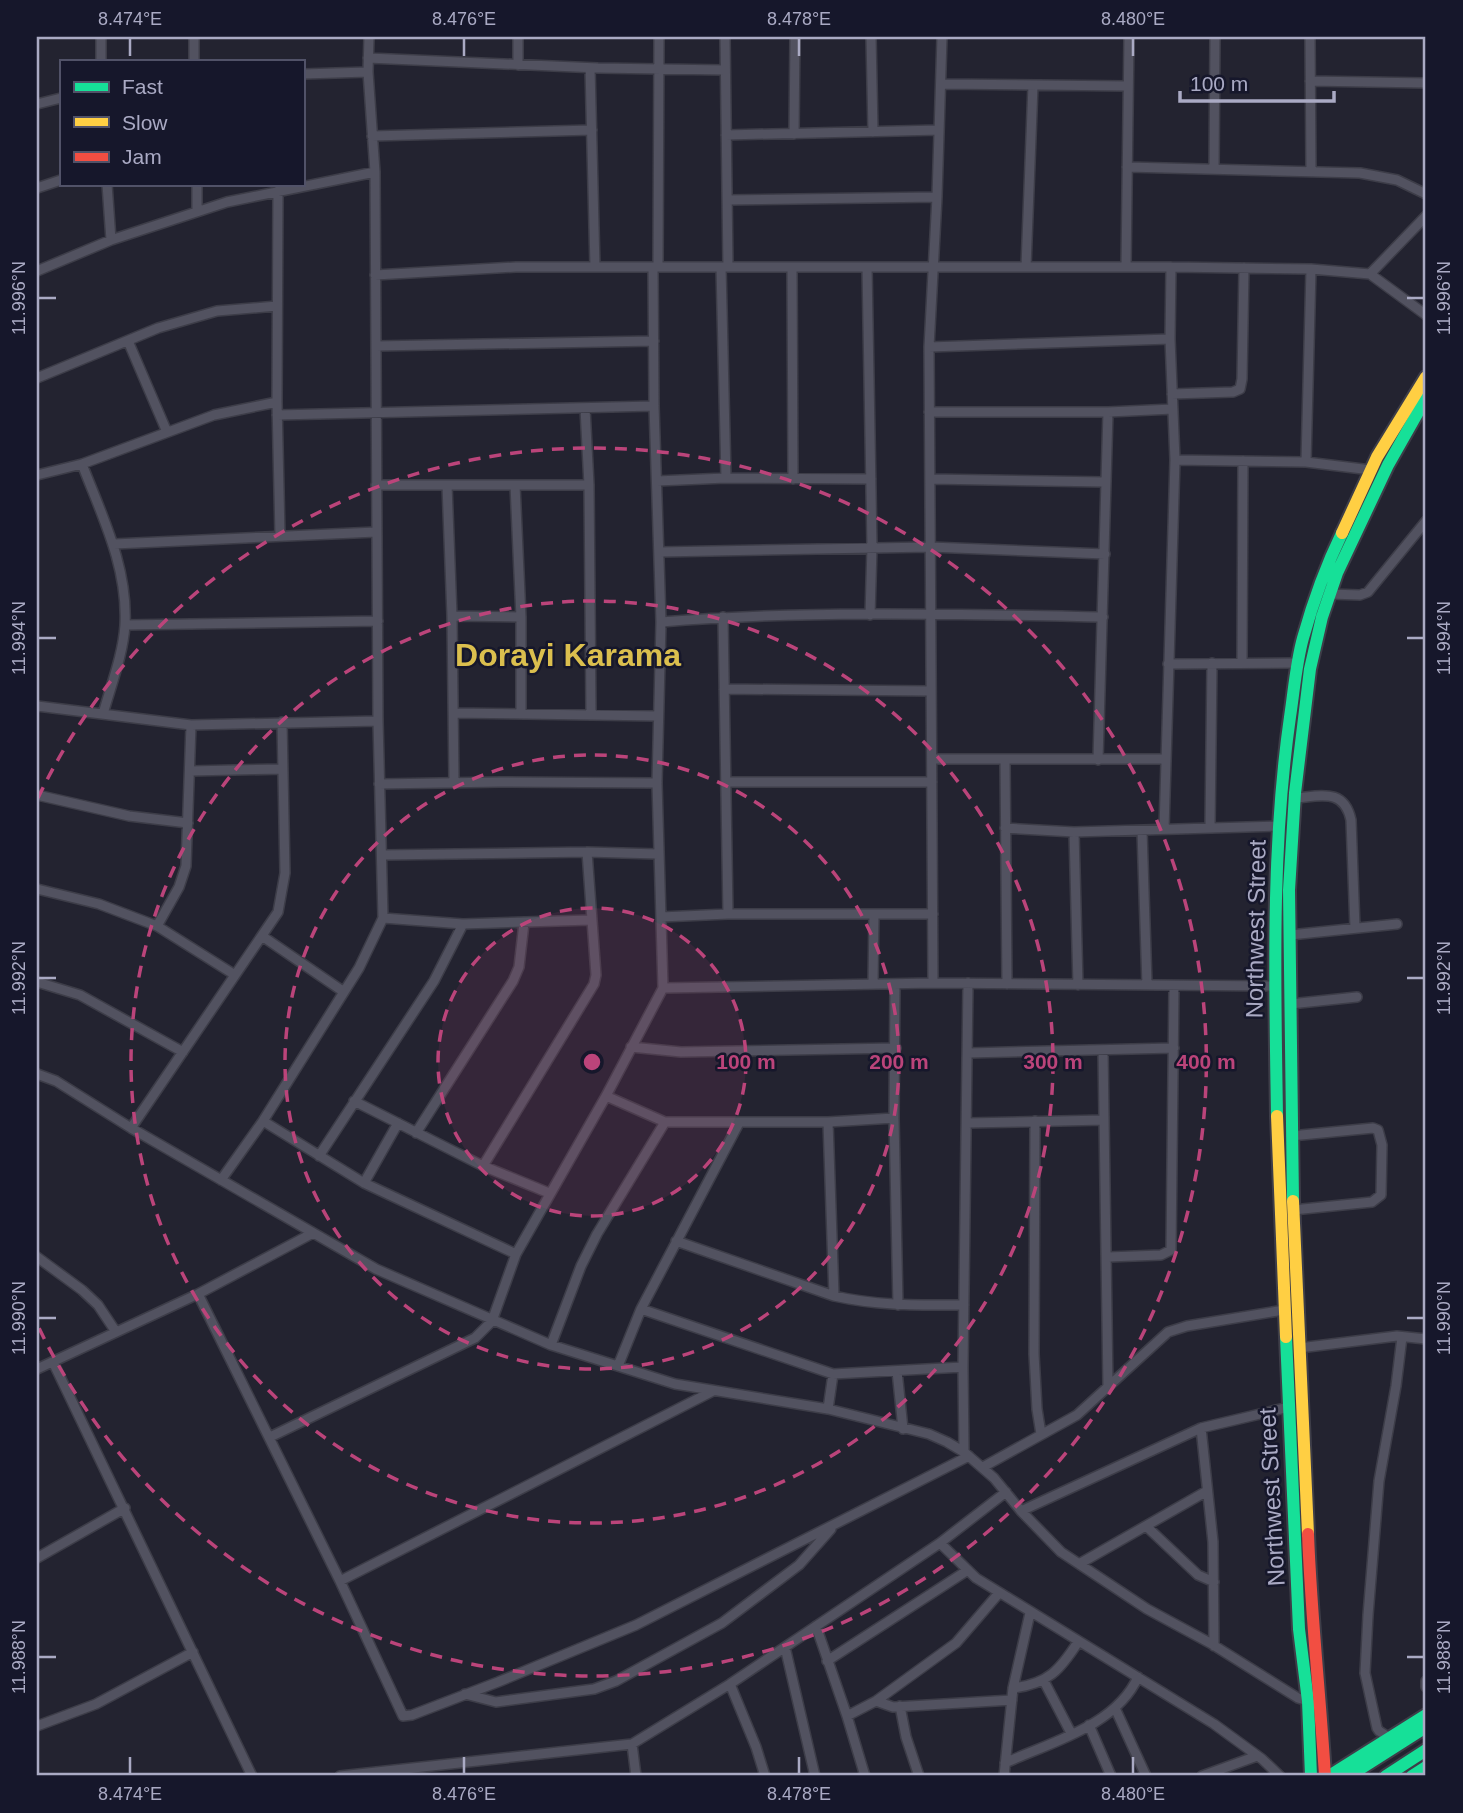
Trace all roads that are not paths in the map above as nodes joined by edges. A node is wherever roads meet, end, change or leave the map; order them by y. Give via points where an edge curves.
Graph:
1 (102, 37) edge
2 (194, 37) edge
3 (369, 37) edge
4 (519, 37) edge
5 (659, 37) edge
6 (725, 37) edge
7 (794, 37) edge
8 (872, 37) edge
9 (942, 37) edge
10 (1129, 37) edge
11 (1215, 37) edge
12 (1310, 37) edge
13 (368, 58) junction
14 (101, 60) edge
15 (194, 60) edge
16 (519, 65) junction
17 (590, 68) junction
18 (659, 69) junction
19 (725, 70) junction
20 (368, 72) junction
21 (304, 74) edge
22 (1310, 81) junction
23 (1426, 83) edge
24 (942, 84) junction
25 (1033, 85) junction
26 (1128, 86) junction
27 (60, 98) edge
28 (38, 101) edge
29 (592, 130) junction
30 (939, 130) junction
31 (873, 132) junction
32 (794, 134) junction
33 (726, 135) junction
34 (372, 136) junction
35 (1127, 167) junction
36 (1213, 169) junction
37 (1311, 171) junction
38 (375, 172) junction
39 (60, 180) edge
40 (107, 186) edge
41 (197, 186) edge
42 (304, 186) edge
43 (304, 186) edge
44 (37, 188) edge
45 (278, 191) junction
46 (1426, 194) edge
47 (937, 197) junction
48 (727, 200) junction
49 (197, 211) junction
50 (1426, 216) edge
51 (111, 240) junction
52 (595, 267) junction
53 (656, 267) junction
54 (724, 267) junction
55 (792, 267) junction
56 (867, 267) junction
57 (933, 267) junction
58 (1026, 267) junction
59 (1126, 267) junction
60 (1171, 267) junction
61 (1244, 268) junction
62 (1311, 269) junction
63 (37, 271) edge
64 (1370, 274) junction
65 (375, 275) junction
66 (277, 306) junction
67 (1426, 315) edge
68 (1170, 339) junction
69 (128, 341) junction
70 (654, 341) junction
71 (376, 346) junction
72 (929, 347) junction
73 (1426, 377) edge
74 (37, 378) edge
75 (1172, 394) junction
76 (1426, 398) edge
77 (277, 402) junction
78 (654, 406) junction
79 (585, 408) junction
80 (1173, 409) junction
81 (376, 412) junction
82 (929, 412) junction
83 (1108, 412) junction
84 (277, 415) junction
85 (167, 432) junction
86 (1175, 460) junction
87 (1243, 461) junction
88 (1306, 462) junction
89 (82, 464) junction
90 (1371, 470) junction
91 (37, 475) edge
92 (726, 478) junction
93 (930, 478) junction
94 (793, 479) junction
95 (871, 479) junction
96 (657, 481) junction
97 (1105, 482) junction
98 (376, 485) junction
99 (447, 485) junction
100 (515, 485) junction
101 (589, 485) junction
102 (1426, 521) edge
103 (376, 532) junction
104 (280, 536) junction
105 (114, 544) junction
106 (872, 547) junction
107 (930, 547) junction
108 (659, 552) junction
109 (1105, 554) junction
110 (1330, 594) junction
111 (931, 614) junction
112 (870, 615) junction
113 (452, 617) junction
114 (521, 617) junction
115 (723, 617) junction
116 (1103, 617) junction
117 (378, 621) junction
118 (661, 622) junction
119 (125, 625) junction
120 (1242, 662) junction
121 (1212, 663) junction
122 (1297, 663) junction
123 (1168, 664) junction
124 (724, 689) junction
125 (931, 691) junction
126 (37, 706) edge
127 (454, 713) junction
128 (591, 713) junction
129 (521, 714) junction
130 (103, 715) junction
131 (658, 716) junction
132 (378, 721) junction
133 (282, 722) junction
134 (191, 724) junction
135 (932, 759) junction
136 (1166, 759) junction
137 (1098, 760) junction
138 (1005, 761) junction
139 (283, 769) junction
140 (190, 771) junction
141 (726, 782) junction
142 (932, 782) junction
143 (454, 783) junction
144 (657, 783) junction
145 (379, 784) junction
146 (37, 795) edge
147 (1295, 798) junction
148 (188, 823) junction
149 (1278, 826) junction
150 (1210, 827) junction
151 (1005, 828) junction
152 (1164, 829) junction
153 (1142, 831) junction
154 (1074, 832) junction
155 (587, 852) junction
156 (658, 854) junction
157 (383, 856) junction
158 (37, 889) edge
159 (728, 914) junction
160 (874, 914) junction
161 (933, 914) junction
162 (661, 917) junction
163 (383, 918) junction
164 (591, 920) junction
165 (524, 923) junction
166 (463, 924) junction
167 (1397, 924) dead end
168 (157, 926) junction
169 (1354, 928) junction
170 (1290, 935) junction
171 (262, 936) junction
172 (235, 975) junction
173 (37, 982) edge
174 (933, 983) junction
175 (968, 983) junction
176 (873, 984) junction
177 (895, 984) junction
178 (1007, 984) junction
179 (1078, 985) junction
180 (1147, 985) junction
181 (1174, 986) junction
182 (1275, 986) junction
183 (663, 988) junction
184 (344, 992) junction
185 (1357, 997) dead end
186 (1290, 1004) junction
187 (631, 1047) junction
188 (896, 1048) junction
189 (1174, 1048) junction
190 (1104, 1050) junction
191 (183, 1052) junction
192 (968, 1053) junction
193 (37, 1074) edge
194 (606, 1096) junction
195 (354, 1101) junction
196 (894, 1118) junction
197 (1104, 1120) junction
198 (262, 1121) junction
199 (1035, 1121) junction
200 (665, 1122) junction
201 (828, 1122) junction
202 (398, 1123) junction
203 (739, 1123) junction
204 (967, 1123) junction
205 (131, 1128) junction
206 (416, 1133) junction
207 (1291, 1136) junction
208 (319, 1156) junction
209 (483, 1166) junction
210 (221, 1180) junction
211 (364, 1183) junction
212 (549, 1193) junction
213 (1293, 1210) junction
214 (313, 1233) junction
215 (677, 1241) junction
216 (516, 1254) junction
217 (37, 1257) edge
218 (1108, 1257) junction
219 (198, 1294) junction
220 (834, 1296) junction
221 (898, 1305) junction
222 (964, 1305) junction
223 (641, 1309) junction
224 (1284, 1310) junction
225 (492, 1321) junction
226 (116, 1332) junction
227 (1402, 1337) junction
228 (1426, 1339) edge
229 (551, 1345) junction
230 (1299, 1348) junction
231 (53, 1362) junction
232 (618, 1366) junction
233 (963, 1367) junction
234 (37, 1369) edge
235 (897, 1371) junction
236 (832, 1374) junction
237 (1108, 1387) junction
238 (713, 1391) junction
239 (1289, 1407) junction
240 (828, 1409) junction
241 (1201, 1428) junction
242 (903, 1429) junction
243 (1041, 1434) junction
244 (270, 1437) junction
245 (967, 1454) junction
246 (983, 1466) junction
247 (1207, 1491) junction
248 (1006, 1492) junction
249 (125, 1507) junction
250 (1021, 1511) junction
251 (835, 1525) junction
252 (1146, 1526) junction
253 (940, 1543) junction
254 (37, 1558) edge
255 (1079, 1564) junction
256 (968, 1570) junction
257 (340, 1581) junction
258 (1214, 1582) junction
259 (999, 1593) junction
260 (1030, 1613) junction
261 (816, 1626) junction
262 (1078, 1642) junction
263 (1214, 1646) junction
264 (785, 1647) junction
265 (193, 1652) junction
266 (827, 1661) junction
267 (1138, 1677) junction
268 (1044, 1681) junction
269 (1426, 1681) edge
270 (730, 1684) junction
271 (1426, 1687) edge
272 (1013, 1688) junction
273 (466, 1694) junction
274 (1012, 1700) junction
275 (876, 1701) junction
276 (1308, 1701) junction
277 (900, 1706) junction
278 (1115, 1708) junction
279 (1426, 1715) edge
280 (847, 1716) junction
281 (1315, 1720) junction
282 (1089, 1725) junction
283 (37, 1726) edge
284 (1426, 1727) edge
285 (1071, 1733) junction
286 (1391, 1738) junction
287 (632, 1744) junction
288 (1426, 1750) edge
289 (1257, 1756) junction
290 (1005, 1763) junction
291 (1426, 1768) edge
292 (252, 1776) edge
293 (340, 1776) edge
294 (636, 1776) edge
295 (765, 1776) edge
296 (815, 1776) edge
297 (865, 1776) edge
298 (919, 1776) edge
299 (1004, 1776) edge
300 (1111, 1776) edge
301 (1146, 1776) edge
302 (1202, 1776) edge
303 (1280, 1776) edge
304 (1311, 1776) edge
305 (1327, 1776) edge
306 (1349, 1776) edge
307 (1386, 1776) edge
308 (1412, 1776) edge

1 - 14 street
2 - 15 street
3 - 13 street
4 - 16 street
5 - 18 street
6 - 19 street
7 - 32 street
8 - 31 street
9 - 24 street
10 - 26 street
11 - 36 street
12 - 22 street
13 - 16 street
13 - 20 street
16 - 17 street
17 - 18 street
17 - 29 street
18 - 19 street
18 - 53 street
19 - 33 street
20 - 21 street
20 - 34 street
22 - 23 street
22 - 37 street
24 - 25 street
24 - 30 street
25 - 26 street
25 - 58 street
26 - 35 street
27 - 28 street
29 - 34 street
29 - 52 street
30 - 31 street
30 - 47 street
31 - 32 street
32 - 33 street
33 - 48 street
34 - 38 street
35 - 36 street
35 - 59 street
36 - 37 street
37 - 46 street via 1397,180
38 - 43 street
38 - 65 street
39 - 44 street
40 - 51 street
41 - 49 street
42 - 45 street
45 - 49 street
45 - 66 street
47 - 48 street
47 - 57 street
48 - 54 street
49 - 51 street
50 - 64 street
51 - 63 street
52 - 53 street
52 - 65 street
53 - 54 street
53 - 70 street
54 - 55 street
54 - 92 street
55 - 56 street
55 - 94 street
56 - 57 street
56 - 95 street
57 - 58 street
57 - 72 street
58 - 59 street
59 - 60 street
60 - 61 street
60 - 68 street
61 - 62 street
61 - 75 street via 1240,389
62 - 64 street
62 - 88 street
64 - 67 street
65 - 71 street
66 - 69 street via 217,311
66 - 77 street
68 - 72 street
68 - 75 street
69 - 74 street
69 - 85 street
70 - 71 street
70 - 78 street
71 - 81 street
72 - 82 street
73 - 90 main road, Northwest Street
75 - 80 street
76 - 110 main road, Northwest Street via 1388,465
77 - 84 street
77 - 85 street via 214,415
78 - 79 street
78 - 96 street
79 - 81 street
79 - 101 street
80 - 83 street
80 - 86 street
81 - 84 street
81 - 98 street
82 - 83 street
82 - 93 street
83 - 97 street
84 - 104 street
85 - 89 street
86 - 87 street
86 - 123 street
87 - 88 street
87 - 120 street
88 - 90 street
89 - 91 street
89 - 105 street
90 - 122 main road, Northwest Street via 1330,558
92 - 94 street
92 - 96 street
93 - 97 street
93 - 107 street
94 - 95 street
95 - 106 street
96 - 108 street
97 - 109 street
98 - 99 street
98 - 103 street
99 - 100 street
99 - 113 street
100 - 101 street
100 - 114 street
101 - 128 street
102 - 110 street via 1368,592
103 - 104 street
103 - 117 street
104 - 105 street
105 - 119 street via 123,582
106 - 107 street
106 - 108 street
106 - 112 street
107 - 109 street
107 - 111 street
108 - 118 street
109 - 116 street
110 - 147 main road, Northwest Street via 1310,669
111 - 112 street
111 - 116 street
111 - 125 street
112 - 115 street
113 - 114 street
113 - 127 street
114 - 129 street
115 - 118 street
115 - 124 street
116 - 137 street
117 - 119 street
117 - 132 street
118 - 131 street
119 - 130 street
120 - 121 street
120 - 122 street
121 - 123 street
121 - 150 street
122 - 149 main road, Northwest Street
123 - 136 street
124 - 125 street
124 - 141 street
125 - 135 street
126 - 130 street
127 - 129 street
127 - 143 street
128 - 129 street
128 - 131 street
130 - 134 street
131 - 144 street
132 - 133 street
132 - 145 street
133 - 134 street
133 - 139 street
134 - 140 street
135 - 138 street
135 - 142 street
136 - 137 street
136 - 152 street
137 - 138 street
138 - 151 street
139 - 140 street
139 - 171 street via 283,894 278,912
140 - 148 street
141 - 142 street
141 - 159 street
142 - 161 street
143 - 144 street
143 - 145 street
144 - 156 street
145 - 157 street
146 - 148 street via 129,816
147 - 169 street via 1328,796 1348,807
147 - 170 main road, Northwest Street
148 - 168 street via 183,878
149 - 150 street
149 - 182 main road, Northwest Street
150 - 152 street
151 - 154 street
151 - 178 street
152 - 153 street
153 - 154 street
153 - 180 street
154 - 179 street
155 - 156 street
155 - 157 street
155 - 164 street
156 - 162 street
157 - 163 street
158 - 168 street via 99,904
159 - 160 street
159 - 162 street
160 - 161 street
160 - 176 street
161 - 174 street
162 - 183 street
163 - 166 street
163 - 184 street
164 - 165 street
164 - 209 street via 596,975 590,993
165 - 166 street
165 - 206 street via 513,981
166 - 195 street via 435,981
167 - 169 street
168 - 172 street
169 - 170 street
170 - 186 main road, Northwest Street
171 - 172 street
171 - 184 street
172 - 191 street
173 - 191 street via 80,995
174 - 175 street
174 - 177 street
175 - 178 street
175 - 192 street
176 - 177 street
176 - 183 street
177 - 188 street
178 - 179 street
179 - 180 street
180 - 181 street
181 - 182 street
181 - 189 street
182 - 224 main road, Northwest Street
183 - 187 street
184 - 198 street
185 - 186 street
186 - 207 main road, Northwest Street
187 - 188 street via 681,1052
187 - 194 street
188 - 196 street
189 - 190 street
189 - 218 street via 1171,1250 1161,1255
190 - 192 street
190 - 197 street
191 - 205 street
192 - 204 street
193 - 205 street
194 - 200 street
194 - 212 street
195 - 202 street
195 - 208 street
196 - 201 street
196 - 221 street
197 - 199 street
197 - 218 street
198 - 208 street
198 - 210 street
199 - 204 street
199 - 243 street via 1034,1354
200 - 203 street
200 - 229 street via 597,1234
201 - 203 street
201 - 220 street
202 - 206 street
202 - 211 street
203 - 215 street
204 - 222 street
205 - 210 street
206 - 209 street
207 - 213 main road, Northwest Street
207 - 213 street via 1373,1128 1382,1145 1378,1199
208 - 211 street
209 - 212 street
210 - 214 street
211 - 216 street
212 - 216 street
213 - 230 main road, Northwest Street
214 - 219 street
214 - 225 street via 376,1269
215 - 220 street
215 - 223 street
216 - 225 street
217 - 226 street via 98,1305
218 - 237 street
219 - 226 street
219 - 244 street
220 - 221 street
221 - 222 street
222 - 233 street
223 - 232 street
223 - 236 street
224 - 237 street via 1168,1332
224 - 239 main road, Northwest Street
225 - 229 street
225 - 244 street via 475,1338
226 - 231 street
227 - 228 street
227 - 230 street
227 - 286 street via 1379,1481 1365,1673 1377,1728
229 - 232 street
230 - 281 main road, Northwest Street
231 - 234 street
231 - 249 street
232 - 238 street
233 - 235 street
233 - 245 street
235 - 236 street
235 - 242 street
236 - 240 street
237 - 243 street via 1077,1415
238 - 240 street
238 - 257 street
239 - 241 street
239 - 276 main road, Northwest Street via 1299,1629
240 - 242 street
241 - 247 street
241 - 250 street
242 - 245 street via 939,1437
243 - 246 street
244 - 257 street
245 - 246 street
245 - 251 street
246 - 248 street
247 - 252 street
247 - 258 street
248 - 250 street
248 - 253 street
249 - 254 street
249 - 265 street
250 - 255 street
251 - 273 street via 636,1625
251 - 273 street via 799,1565 722,1623 616,1681 594,1689 496,1702
252 - 255 street
252 - 258 street via 1198,1575
253 - 256 street
253 - 261 street
255 - 263 street
256 - 259 street
256 - 266 street
257 - 273 street via 403,1716
258 - 263 street
259 - 260 street
259 - 275 street via 956,1643
260 - 262 street
260 - 272 street
261 - 264 street
261 - 266 street
262 - 267 street
262 - 268 street
263 - 276 street
264 - 270 street
264 - 296 street
265 - 283 street via 96,1704
265 - 292 street
266 - 280 street
267 - 278 street
267 - 289 street
268 - 272 street
268 - 285 street
269 - 271 street
270 - 287 street
270 - 295 street
272 - 274 street
274 - 277 street
274 - 290 street
275 - 277 street
275 - 280 street
276 - 281 main road, Northwest Street
277 - 298 street
278 - 282 street
278 - 301 street
279 - 286 main road
280 - 297 street
281 - 304 main road
281 - 305 main road
282 - 285 street
282 - 300 street
284 - 306 main road
285 - 290 street
286 - 305 main road
287 - 293 street
287 - 294 street
288 - 307 main road
289 - 302 street
289 - 303 street
290 - 299 street
291 - 308 main road

